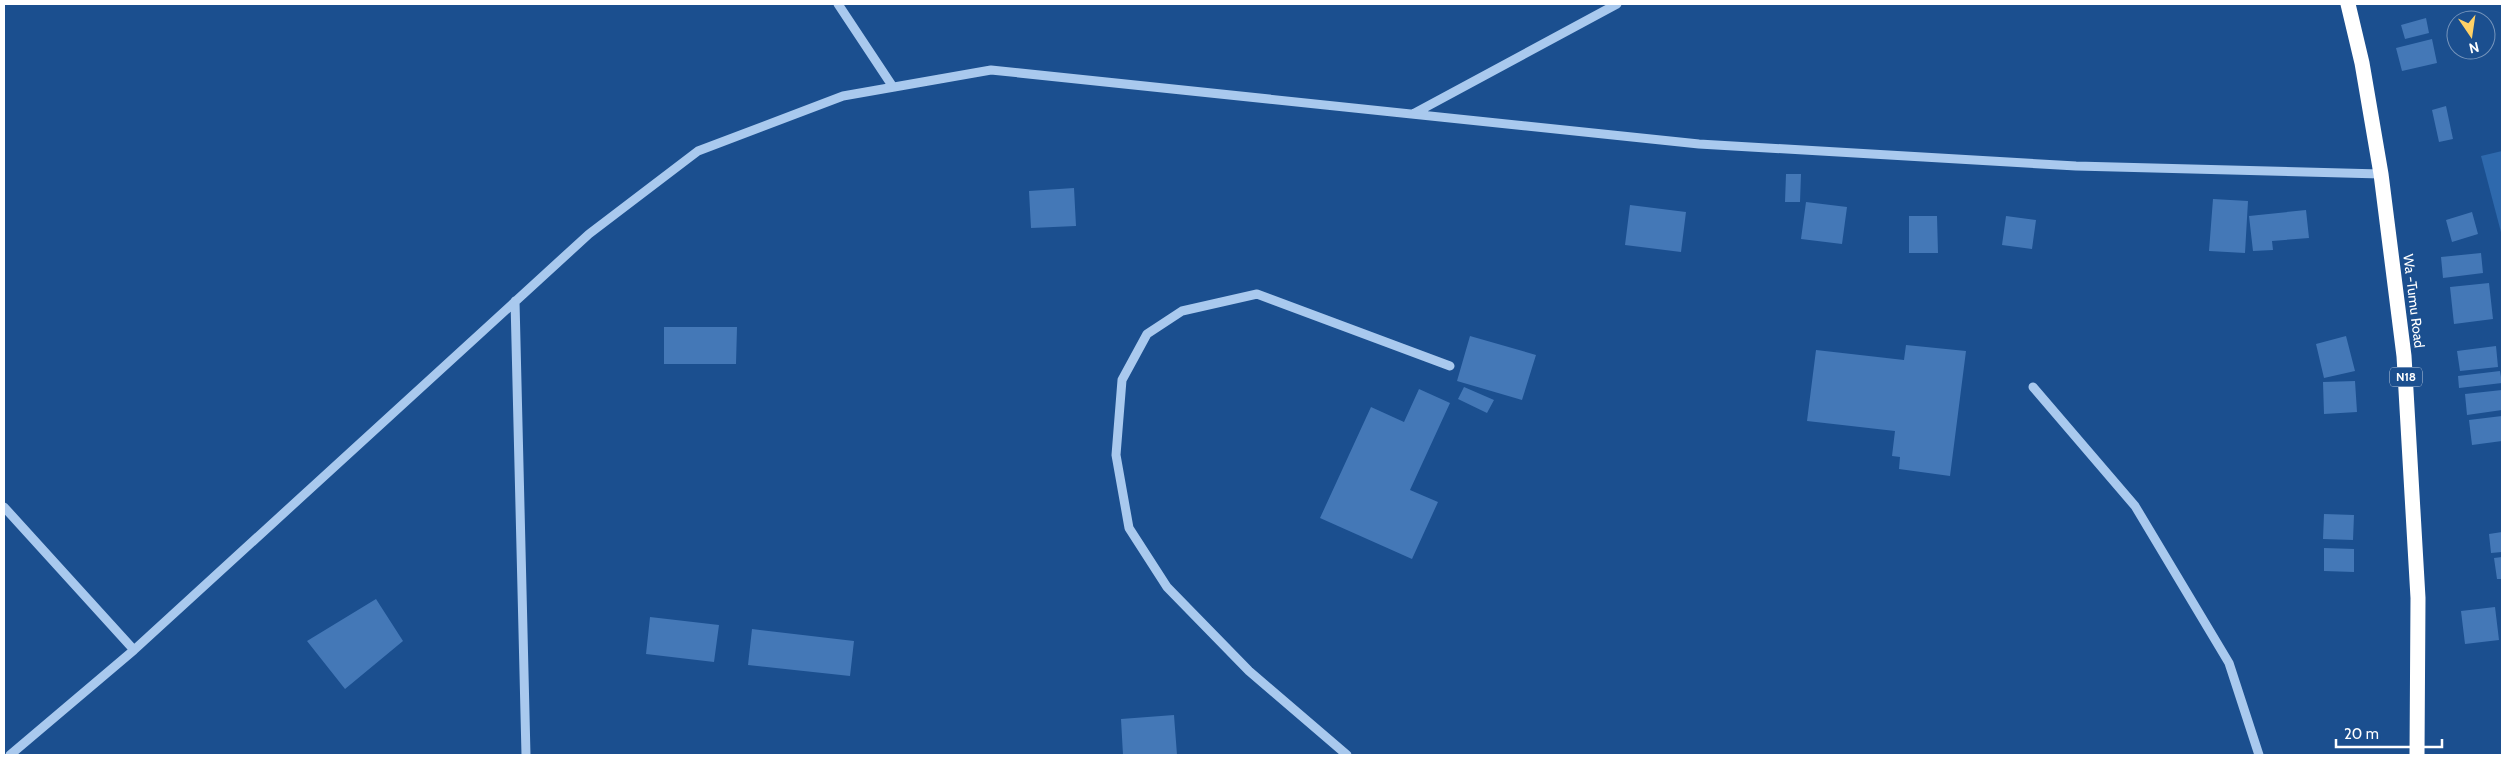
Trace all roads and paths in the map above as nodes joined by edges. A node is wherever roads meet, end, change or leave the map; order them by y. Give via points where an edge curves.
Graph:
1 (838, 4) edge
2 (1617, 4) edge
3 (2348, 4) edge
4 (894, 87) junction
5 (1412, 114) junction
6 (2381, 174) junction
7 (515, 301) junction
8 (1450, 366) dead end
9 (2033, 388) dead end
10 (4, 507) edge
11 (134, 650) junction
12 (10, 755) edge
13 (526, 755) edge
14 (1347, 755) edge
15 (2259, 755) edge
16 (2417, 755) edge

1 - 4 street
2 - 5 street
3 - 6 highway, Wa -Tumu Road / N18 via 2362,63
4 - 5 street via 991,70
4 - 7 street via 843,96 698,151 590,234
5 - 6 street via 1739,146 2076,166
6 - 16 highway, Wa -Tumu Road / N18 via 2404,356 2412,478 2418,598
7 - 11 street
7 - 13 street
8 - 14 street via 1257,294 1182,311 1147,334 1122,380 1116,456 1129,528 1167,587 1250,671
9 - 15 street via 2140,515 2229,662
10 - 11 street
11 - 12 street

